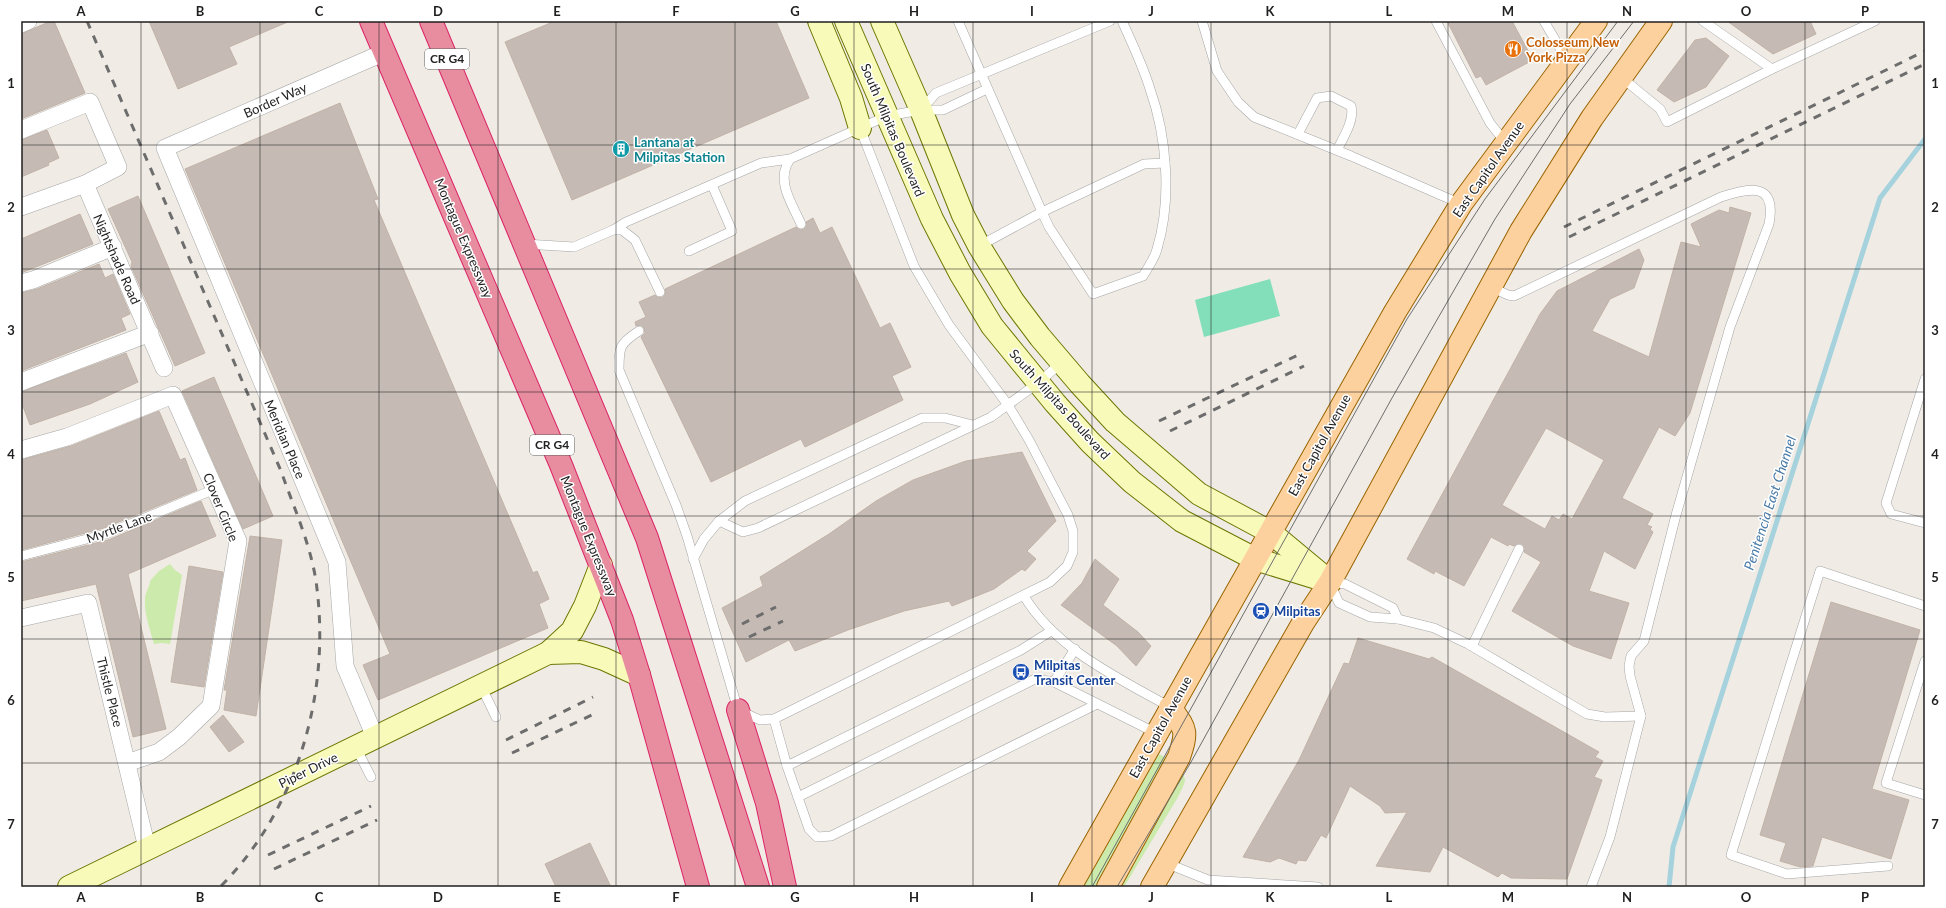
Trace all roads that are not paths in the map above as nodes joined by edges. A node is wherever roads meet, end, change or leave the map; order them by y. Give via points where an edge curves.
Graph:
1 (28, 21) edge
2 (371, 21) edge
3 (431, 21) edge
4 (819, 21) edge
5 (846, 21) edge
6 (882, 21) edge
7 (958, 21) edge
8 (1110, 21) edge
9 (1122, 21) edge
10 (1202, 21) edge
11 (1436, 21) edge
12 (1544, 21) edge
13 (1596, 21) edge
14 (1661, 21) edge
15 (1702, 21) edge
16 (1875, 21) edge
17 (21, 24) edge
18 (385, 52) junction
19 (1567, 60) junction
20 (1772, 69) junction
21 (980, 73) junction
22 (1621, 77) junction
23 (987, 89) junction
24 (921, 110) junction
25 (887, 116) junction
26 (860, 128) junction
27 (21, 130) edge
28 (1298, 134) junction
29 (1505, 142) junction
30 (165, 148) joint
31 (1337, 150) junction
32 (790, 159) junction
33 (1165, 163) junction
34 (85, 184) junction
35 (712, 185) junction
36 (1461, 204) junction
37 (21, 207) edge
38 (1042, 212) junction
39 (801, 224) dead end
40 (613, 230) junction
41 (524, 244) junction
42 (979, 246) junction
43 (113, 247) junction
44 (689, 251) dead end
45 (21, 283) edge
46 (1490, 287) junction
47 (660, 292) dead end
48 (639, 332) dead end
49 (150, 333) junction
50 (1061, 363) junction
51 (164, 368) dead end
52 (21, 382) edge
53 (1925, 382) edge
54 (1038, 383) junction
55 (1008, 405) junction
56 (973, 425) junction
57 (21, 450) edge
58 (215, 489) junction
59 (719, 521) junction
60 (1925, 524) edge
61 (1270, 532) junction
62 (1519, 549) dead end
63 (21, 556) edge
64 (693, 559) junction
65 (1255, 559) junction
66 (601, 565) junction
67 (1330, 582) junction
68 (1024, 596) junction
69 (1925, 606) edge
70 (21, 618) edge
71 (1398, 619) junction
72 (1051, 631) junction
73 (1472, 646) junction
74 (1075, 649) junction
75 (548, 653) junction
76 (1925, 661) edge
77 (640, 675) junction
78 (1054, 682) junction
79 (481, 686) junction
80 (1097, 704) junction
81 (1170, 707) junction
82 (738, 710) junction
83 (1641, 716) junction
84 (496, 717) dead end
85 (774, 719) junction
86 (1156, 733) junction
87 (375, 737) junction
88 (355, 746) junction
89 (127, 763) junction
90 (787, 766) junction
91 (371, 777) dead end
92 (1925, 795) edge
93 (798, 797) junction
94 (147, 848) junction
95 (1166, 863) junction
96 (1888, 866) dead end
97 (698, 885) edge
98 (69, 887) edge
99 (758, 887) edge
100 (785, 887) edge
101 (1070, 887) edge
102 (1108, 887) edge
103 (1152, 887) edge
104 (1318, 887) edge
105 (1591, 887) edge

1 - 17 street
2 - 18 highway, Montague Expressway / CR G4
3 - 41 highway, CR G4
4 - 26 street via 851,98
5 - 25 street, South Milpitas Boulevard
6 - 24 street
7 - 21 lane
8 - 21 lane
9 - 33 lane via 1150,89 1160,125
10 - 28 lane via 1217,71 1238,102 1254,117
11 - 29 lane via 1490,123
12 - 19 lane
13 - 19 main road, East Capitol Avenue
14 - 22 main road
15 - 20 lane
16 - 20 lane
18 - 30 street, Border Way
18 - 66 highway, Montague Expressway / CR G4
19 - 29 main road, East Capitol Avenue
20 - 22 lane via 1667,122 1660,109
21 - 23 lane
21 - 24 lane via 936,93
22 - 46 main road via 1521,231
23 - 24 lane via 943,110
23 - 38 lane
24 - 25 lane
24 - 42 street via 948,181
25 - 26 lane
25 - 54 street, South Milpitas Boulevard via 932,219 960,273 992,326
26 - 32 lane
26 - 55 lane via 914,266 949,325
27 - 34 street via 90,102 118,167
28 - 31 lane
28 - 31 lane via 1317,98 1331,96 1351,106 1352,111 1352,118
29 - 36 main road, East Capitol Avenue
30 - 87 street, Meridian Place via 337,562 344,666
31 - 36 lane
32 - 35 lane via 761,163
32 - 39 lane via 784,168 784,186
33 - 38 lane via 1144,164
33 - 38 lane via 1164,211 1157,250 1143,276 1093,294
34 - 37 street
34 - 43 street, Nightshade Road
35 - 40 lane
35 - 44 lane via 732,231
36 - 61 main road, East Capitol Avenue via 1372,350
38 - 42 lane
40 - 41 lane via 574,247
40 - 47 lane via 622,230 635,240
41 - 99 highway, CR G4 via 647,538
42 - 50 street via 1013,300
43 - 45 street
43 - 49 street, Nightshade Road
46 - 67 main road
46 - 83 lane via 1508,296 1514,296 1721,197 1744,189 1756,189 1767,197 1772,211 1730,327 1676,515 1644,641 1631,656 1629,673
48 - 64 lane via 625,340 619,352 619,370 676,505
49 - 51 street, Nightshade Road
49 - 52 street
50 - 54 lane
50 - 61 street via 1115,422 1199,494
53 - 60 lane via 1886,503 1891,514
54 - 55 lane
54 - 65 street, South Milpitas Boulevard via 1090,442 1132,482 1182,521
55 - 56 lane
55 - 68 lane via 1033,447 1068,515 1073,530 1073,552 1067,566 1050,582
56 - 59 lane via 945,418 922,418 745,501
56 - 59 lane via 758,528 743,532
57 - 58 street, Clover Circle via 67,437 173,395
58 - 63 lane, Myrtle Lane via 106,534
58 - 89 street, Clover Circle via 238,541 211,706 179,737 159,752
59 - 64 lane via 704,539
61 - 65 main road, East Capitol Avenue
61 - 67 street
62 - 73 lane
64 - 82 lane
65 - 67 street, South Milpitas Boulevard
65 - 81 main road, East Capitol Avenue
66 - 75 street, Piper Drive via 572,631
66 - 77 highway, Montague Expressway / CR G4
67 - 71 lane via 1345,584 1393,608
67 - 71 lane via 1340,603 1370,617
67 - 95 main road via 1303,623
68 - 72 lane via 1035,614
68 - 85 lane
69 - 96 lane via 1820,572 1731,855 1787,874
70 - 89 street, Thistle Place via 88,603
71 - 73 lane via 1434,628
72 - 74 lane
72 - 90 lane via 1021,650
73 - 83 lane via 1587,714 1605,717
74 - 78 lane
74 - 81 lane via 1105,671
75 - 77 street, Piper Drive via 581,652 604,658
75 - 79 street, Piper Drive
76 - 92 lane via 1886,783
77 - 97 highway, Montague Expressway / CR G4
78 - 80 lane
78 - 93 lane via 1035,679
79 - 84 lane
79 - 87 street, Piper Drive
80 - 86 lane
80 - 93 lane via 831,836 817,837 809,829
81 - 86 main road, East Capitol Avenue
81 - 102 main road via 1185,728 1185,738 1179,757
82 - 85 lane via 760,720
82 - 100 highway via 767,803
83 - 105 lane via 1610,837
85 - 90 lane
86 - 101 main road, East Capitol Avenue
87 - 88 street, Piper Drive
88 - 91 lane
88 - 94 street, Piper Drive
89 - 94 street, Thistle Place
90 - 93 lane
94 - 98 street, Piper Drive
95 - 103 main road
95 - 104 lane via 1208,880

